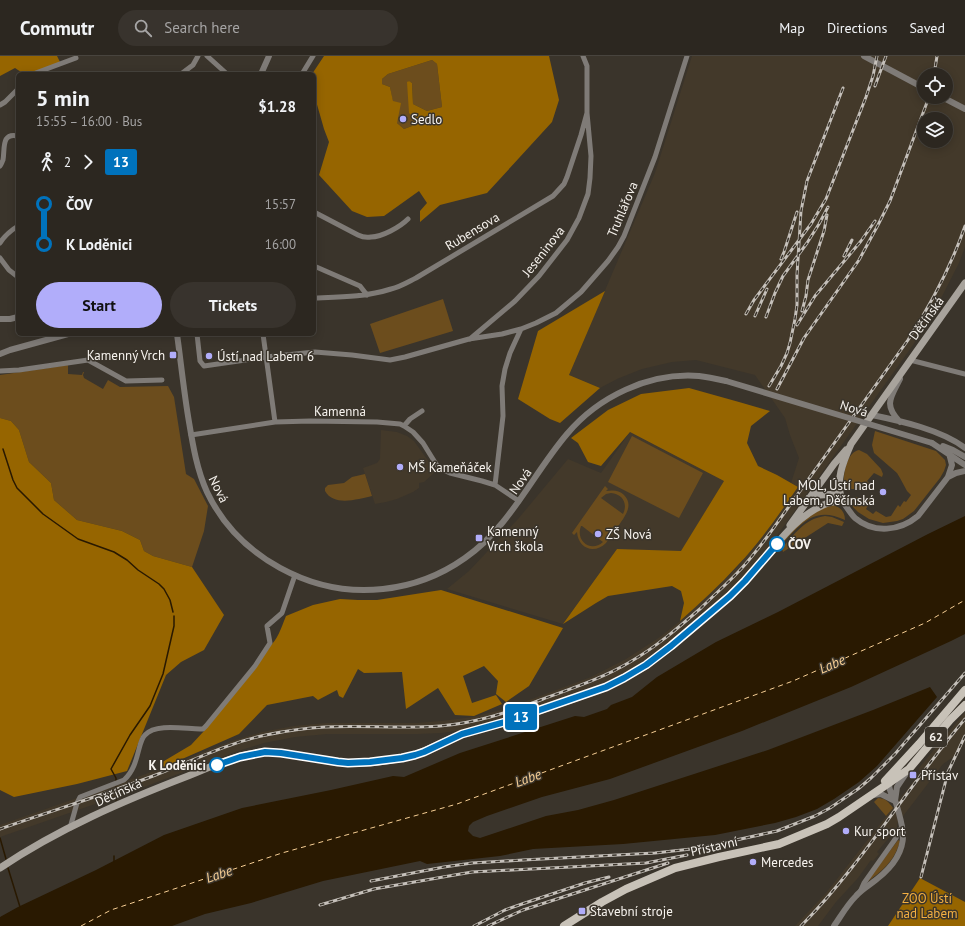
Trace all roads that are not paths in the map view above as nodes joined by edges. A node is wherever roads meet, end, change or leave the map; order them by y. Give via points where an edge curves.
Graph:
1 (198, 56) edge
2 (207, 56) edge
3 (269, 56) edge
4 (313, 56) edge
5 (582, 56) edge
6 (687, 56) edge
7 (864, 56) edge
8 (76, 58) dead end
9 (38, 72) edge
10 (184, 72) edge
11 (225, 72) edge
12 (262, 72) edge
13 (303, 72) edge
14 (917, 84) edge
15 (16, 91) edge
16 (953, 103) edge
17 (0, 105) edge
18 (965, 109) edge
19 (587, 114) junction
20 (16, 135) edge
21 (0, 166) edge
22 (316, 213) edge
23 (408, 219) dead end
24 (16, 227) edge
25 (0, 243) edge
26 (0, 258) edge
27 (316, 267) edge
28 (16, 275) edge
29 (965, 283) edge
30 (367, 295) junction
31 (316, 298) edge
32 (16, 318) edge
33 (0, 320) edge
34 (521, 328) junction
35 (61, 336) edge
36 (177, 336) edge
37 (197, 336) edge
38 (263, 336) edge
39 (469, 339) junction
40 (0, 354) edge
41 (266, 357) junction
42 (908, 363) junction
43 (0, 371) edge
44 (965, 374) edge
45 (162, 380) dead end
46 (422, 411) dead end
47 (872, 415) junction
48 (275, 422) junction
49 (900, 422) junction
50 (404, 426) junction
51 (191, 436) junction
52 (932, 443) junction
53 (851, 444) junction
54 (965, 448) edge
55 (949, 453) junction
56 (965, 457) edge
57 (965, 464) edge
58 (965, 471) edge
59 (948, 476) junction
60 (495, 485) junction
61 (841, 497) junction
62 (809, 498) junction
63 (519, 501) junction
64 (781, 539) junction
65 (294, 575) junction
66 (965, 690) edge
67 (965, 693) edge
68 (965, 702) edge
69 (954, 703) junction
70 (965, 705) edge
71 (950, 720) junction
72 (909, 769) junction
73 (893, 773) junction
74 (889, 783) junction
75 (871, 795) junction
76 (895, 801) junction
77 (902, 826) junction
78 (70, 828) junction
79 (0, 868) edge
80 (859, 892) junction
81 (564, 926) edge
82 (834, 926) edge

1 - 10 street via 193,65
2 - 11 street
3 - 12 street
4 - 13 street
5 - 19 street, Jeseninova via 586,66
6 - 34 street, Truhlářova via 656,157 618,247 586,287 570,302 556,313
7 - 14 street
8 - 9 street
15 - 17 street
16 - 18 street
19 - 30 street, Rubensova via 567,177 553,196 416,278 392,289
19 - 39 street, Jeseninova via 591,156 590,178 588,194 579,218 567,240 539,276 515,301
20 - 21 street via 9,136 5,141
22 - 23 street via 363,237 379,236 403,225
24 - 25 street
26 - 28 street
27 - 30 street via 360,286
29 - 42 main road, Děčínská
30 - 31 street, Rubensova
32 - 33 street
34 - 39 street, Truhlářova
34 - 60 street, Nová via 505,369 502,386 503,416
35 - 40 street
36 - 51 street, Nová
37 - 41 street, Truhlářova via 200,361 204,366
38 - 41 street
39 - 41 street, Truhlářova via 390,360 315,352
41 - 48 street
42 - 44 street
42 - 47 main road, Děčínská
42 - 49 street, Děčínská via 890,400 890,410
43 - 45 street via 88,360 126,381
46 - 50 street
47 - 49 street
47 - 53 main road, Děčínská
48 - 50 street, Kamenná via 377,422
48 - 51 street
49 - 54 street via 934,432 956,441
50 - 60 street via 423,443 440,469
51 - 65 street, Nová via 206,490 224,521 262,557
52 - 55 street, Nová
52 - 56 street, Nová
52 - 63 street, Nová, bridge via 726,381 699,376 668,377 635,386 599,404 567,434
53 - 61 main road, Děčínská via 840,474
53 - 62 main road
55 - 57 street, Nová
55 - 59 street via 952,465
58 - 59 street
59 - 61 street via 918,516 907,524 895,528 867,525 855,517
60 - 63 street
61 - 62 main road via 820,495
61 - 64 main road, Děčínská via 812,511
62 - 64 main road
63 - 65 street, Nová via 496,531 474,552 446,570 417,582 383,589 358,590 326,586
64 - 78 main road, Děčínská via 745,581 684,635 646,665 606,687 462,734 424,752 402,758 355,763 265,752 240,757 148,791
65 - 78 street via 282,613 267,626 270,643 255,666 206,726 203,729 154,729 144,735 129,775 124,780 80,797
66 - 69 main road, Přístavní / 62
67 - 69 street, Přístavní
68 - 71 street, Přístavní
69 - 73 main road, Přístavní / 62
70 - 71 main road, Přístavní / 62
71 - 72 main road, Přístavní / 62
72 - 74 main road, Přístavní / 62
72 - 76 street via 897,787
73 - 74 street
73 - 75 main road, Přístavní / 62
74 - 75 main road, Přístavní / 62
74 - 76 street
75 - 76 street via 881,794
75 - 81 main road, Přístavní / 62 via 827,824 779,844 675,868 650,878 602,902
76 - 77 street
77 - 80 street
77 - 80 street via 902,843 895,860 886,872
78 - 79 main road, Děčínská
80 - 82 street

